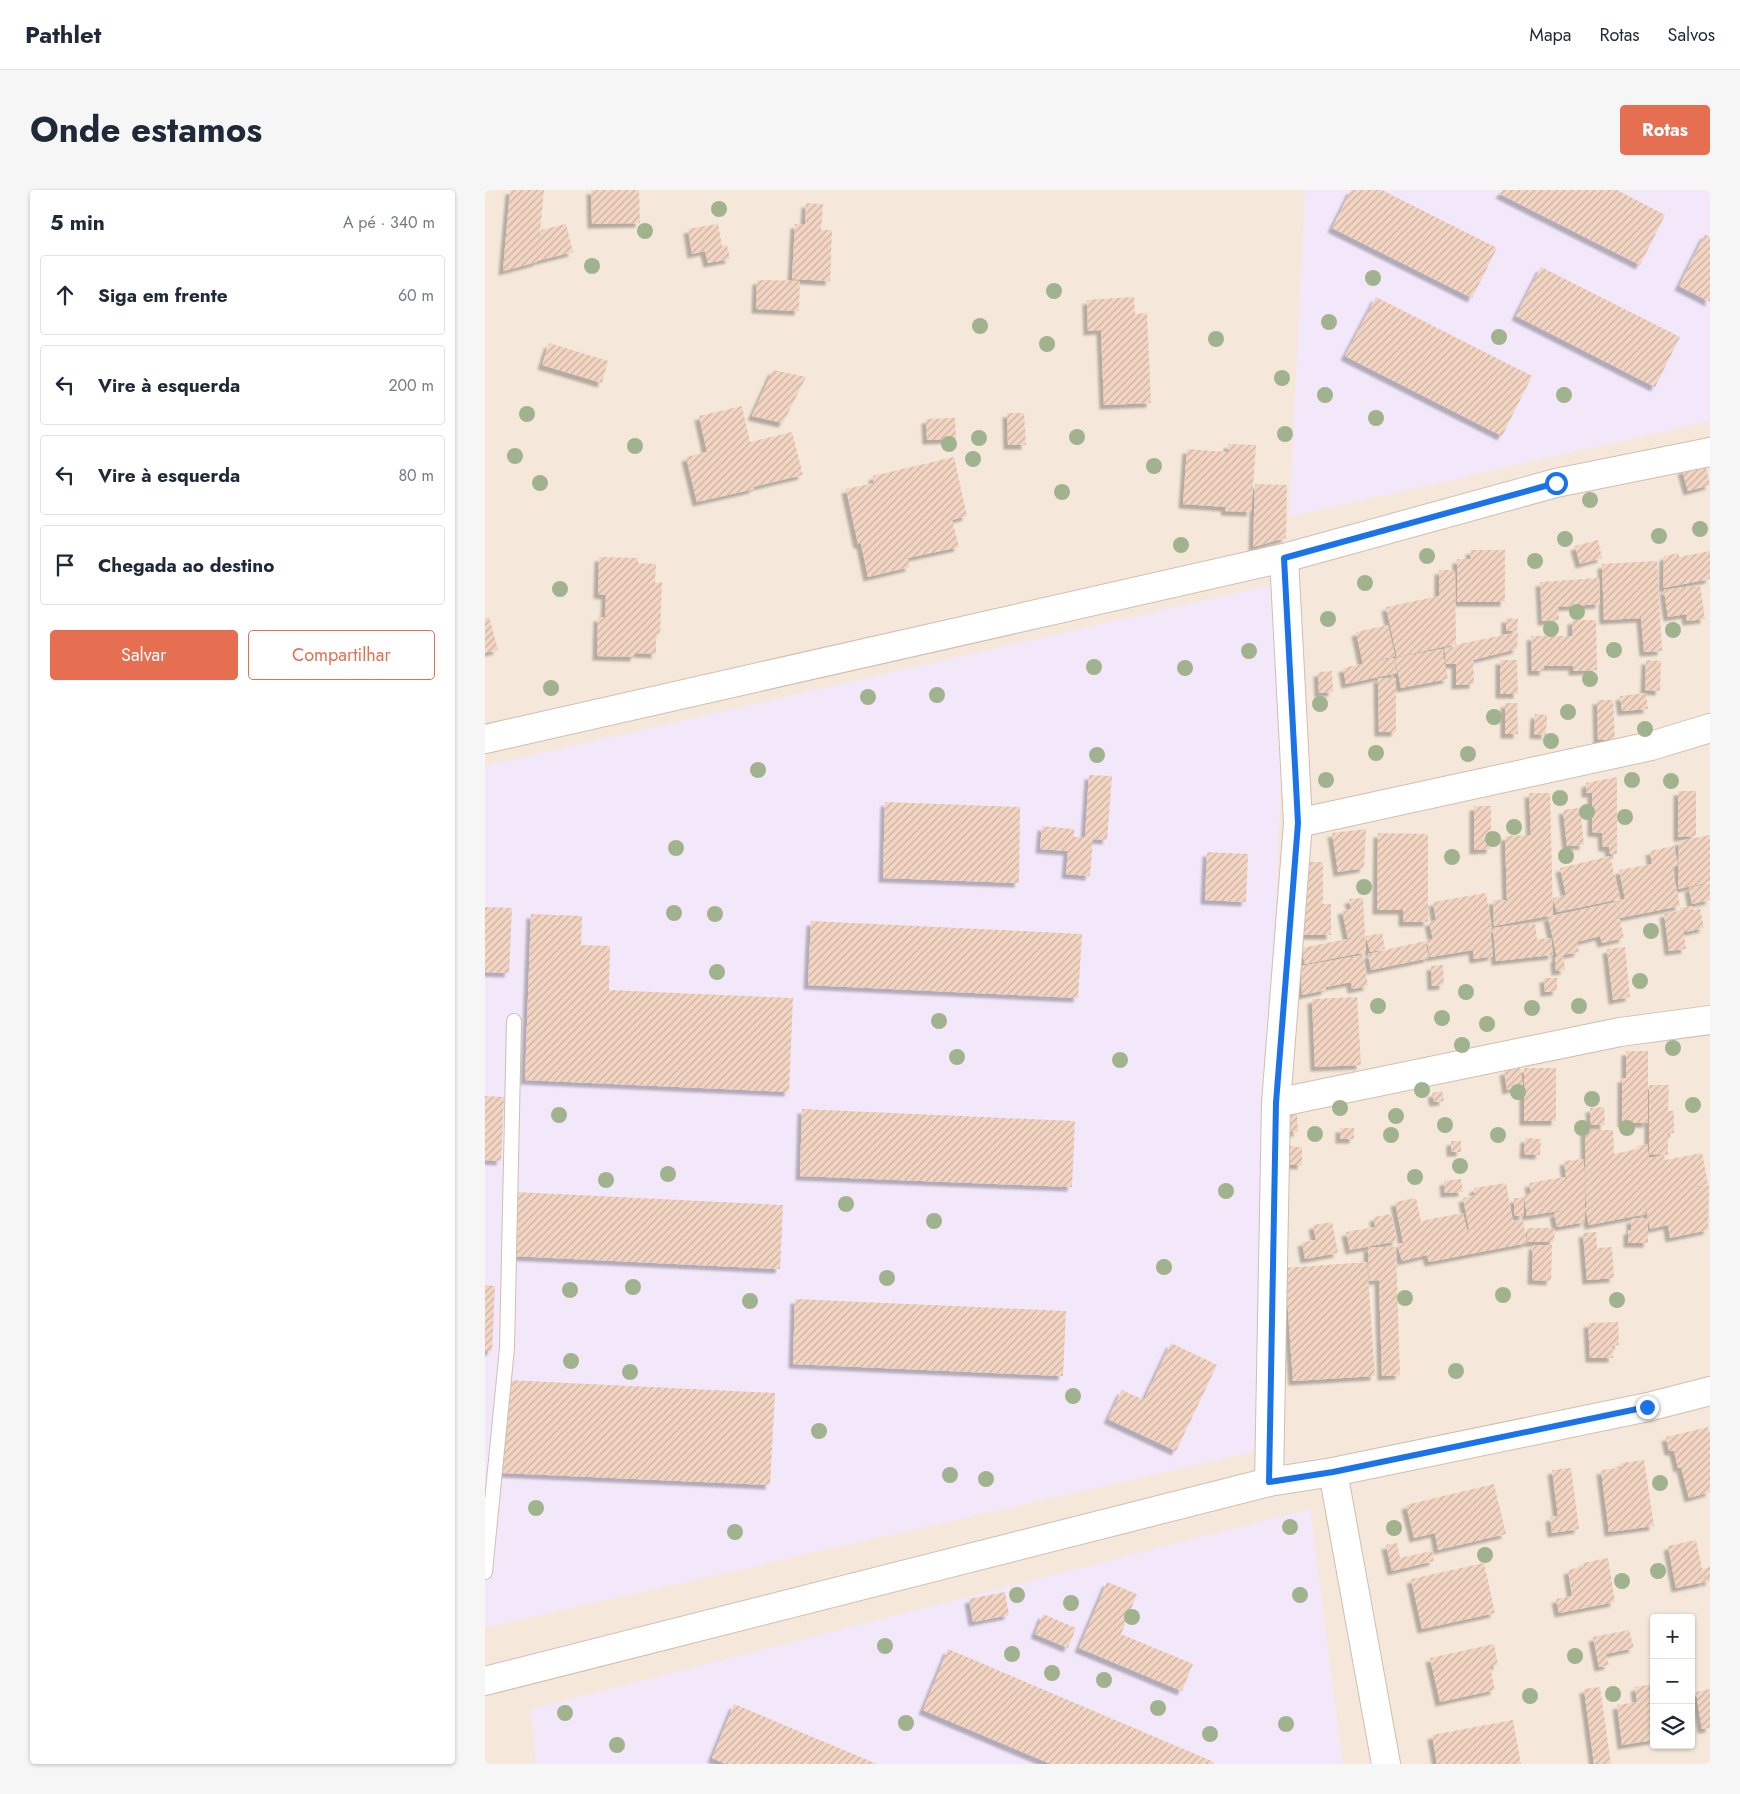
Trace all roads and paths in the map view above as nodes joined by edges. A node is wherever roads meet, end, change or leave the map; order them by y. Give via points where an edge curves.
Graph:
1 (1710, 452) edge
2 (1284, 558) junction
3 (1710, 728) edge
4 (485, 740) edge
5 (1298, 823) junction
6 (1710, 1020) edge
7 (514, 1021) dead end
8 (1276, 1103) junction
9 (1710, 1391) edge
10 (1333, 1472) junction
11 (1269, 1482) junction
12 (485, 1572) edge
13 (485, 1681) edge
14 (1385, 1764) edge

1 - 2 street via 1556,483
2 - 4 street
2 - 5 street
3 - 5 street via 1651,746
5 - 8 street
6 - 8 street via 1620,1032
7 - 12 lane via 507,1348
8 - 11 street
9 - 10 street
10 - 11 street
10 - 14 street
11 - 13 street

